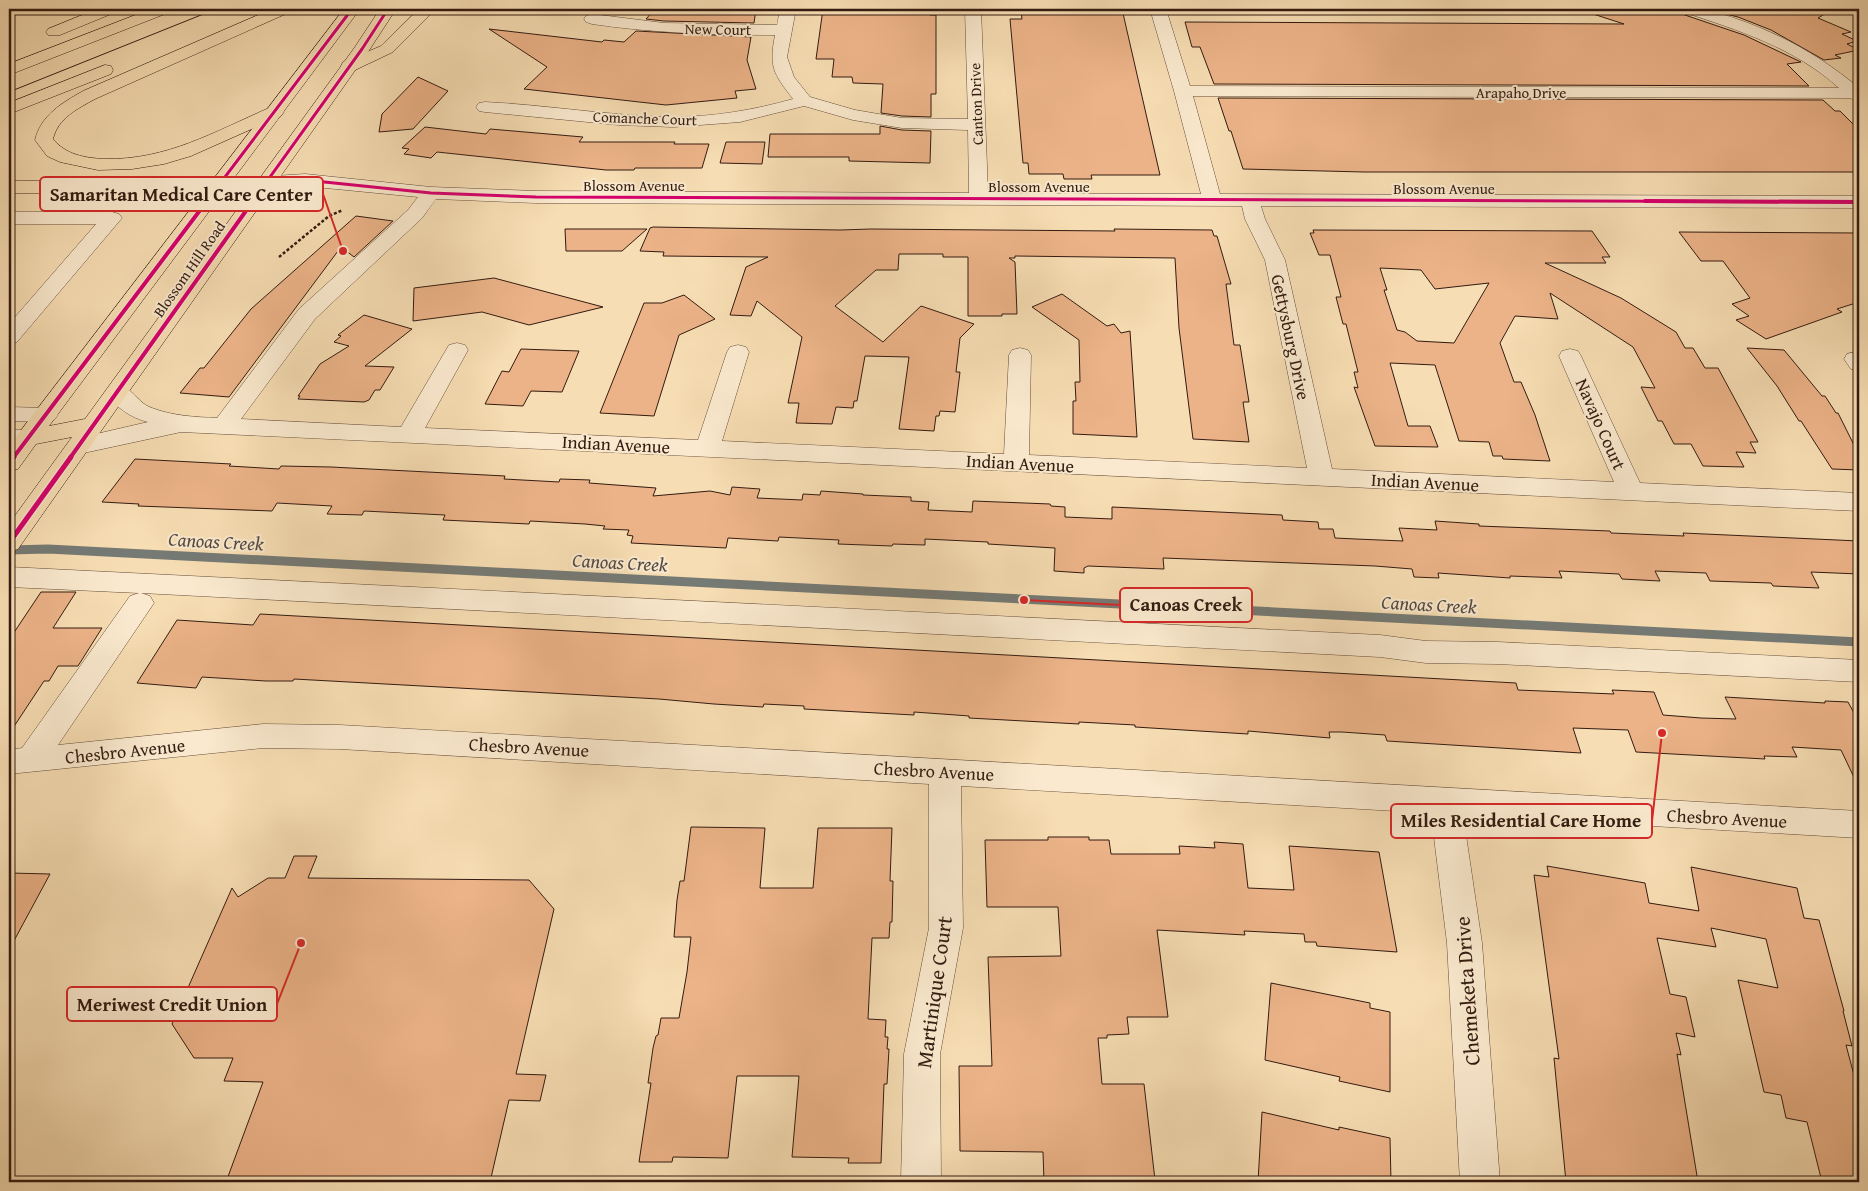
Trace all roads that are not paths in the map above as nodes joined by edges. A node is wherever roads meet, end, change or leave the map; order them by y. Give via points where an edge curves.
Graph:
1 (110, 9) edge
2 (143, 9) edge
3 (164, 9) edge
4 (253, 9) edge
5 (284, 9) edge
6 (352, 9) edge
7 (388, 9) edge
8 (428, 9) edge
9 (788, 9) edge
10 (973, 9) edge
11 (1158, 9) edge
12 (1690, 9) edge
13 (592, 20) dead end
14 (784, 30) junction
15 (36, 40) dead end
16 (136, 57) dead end
17 (25, 63) junction
18 (118, 64) dead end
19 (350, 66) junction
20 (9, 70) edge
21 (1183, 90) junction
22 (1858, 94) edge
23 (804, 101) junction
24 (485, 107) dead end
25 (9, 109) edge
26 (275, 112) junction
27 (977, 125) junction
28 (267, 181) junction
29 (220, 184) junction
30 (9, 187) edge
31 (431, 193) junction
32 (979, 198) junction
33 (1212, 200) junction
34 (1250, 200) junction
35 (1859, 202) edge
36 (9, 218) edge
37 (9, 337) edge
38 (457, 350) dead end
39 (738, 352) dead end
40 (1020, 354) dead end
41 (1570, 356) dead end
42 (118, 392) junction
43 (9, 414) edge
44 (46, 415) junction
45 (181, 424) junction
46 (94, 425) junction
47 (224, 426) junction
48 (410, 434) junction
49 (18, 438) edge
50 (79, 446) junction
51 (708, 448) junction
52 (9, 463) edge
53 (1016, 463) junction
54 (1320, 477) junction
55 (1631, 492) junction
56 (1859, 502) edge
57 (15, 534) edge
58 (9, 577) edge
59 (140, 603) dead end
60 (1859, 671) edge
61 (19, 762) edge
62 (945, 772) junction
63 (1445, 801) junction
64 (1857, 830) edge
65 (921, 1182) edge
66 (1480, 1182) edge

1 - 15 main road
2 - 17 main road via 60,42
3 - 17 main road
4 - 16 main road
5 - 26 main road via 89,95 69,106 50,123 44,140 53,151 80,162 104,164 154,160 177,156
6 - 26 main road, Blossom Hill Road
7 - 19 main road, Blossom Hill Road
8 - 19 main road via 387,49
9 - 14 street
10 - 27 street, Canton Drive
11 - 21 street
12 - 22 street via 1743,26 1797,49 1822,64
13 - 14 street, New Court via 698,30
14 - 23 street via 779,57 786,78
17 - 20 main road
18 - 25 main road
19 - 28 main road, Blossom Hill Road
21 - 22 street, Arapaho Drive
21 - 33 street
23 - 24 street, Comanche Court via 755,115 700,121 637,121
23 - 27 street via 853,115 902,123
26 - 29 main road, Blossom Hill Road
27 - 32 street, Canton Drive
28 - 29 street, Blossom Avenue
28 - 31 street, Blossom Avenue via 305,180
28 - 42 main road, Blossom Hill Road
29 - 30 main road via 191,187
29 - 44 main road, Blossom Hill Road
31 - 32 street, Blossom Avenue via 528,197
31 - 47 street via 415,214 307,314
32 - 33 street, Blossom Avenue
33 - 34 street, Blossom Avenue
34 - 35 street, Blossom Avenue
34 - 54 street, Gettysburg Drive via 1255,220 1275,260
36 - 37 street via 112,218
38 - 48 street
39 - 51 street
40 - 53 street
41 - 55 street, Navajo Court
42 - 45 street, Indian Avenue via 141,413
42 - 46 main road, Blossom Hill Road
43 - 44 street
44 - 46 main road
44 - 49 main road, Blossom Hill Road
45 - 47 street, Indian Avenue
45 - 50 street, Indian Avenue
46 - 49 main road
46 - 50 main road, Blossom Hill Road
47 - 48 street, Indian Avenue
48 - 51 street, Indian Avenue
49 - 52 main road, Blossom Hill Road
50 - 57 main road, Blossom Hill Road
51 - 53 street, Indian Avenue
53 - 54 street, Indian Avenue
54 - 55 street, Indian Avenue
55 - 56 street, Indian Avenue
58 - 60 street via 1360,645 1426,652 1498,652
59 - 61 street
61 - 62 street, Chesbro Avenue via 263,736 330,737
62 - 63 street, Chesbro Avenue
62 - 65 street, Martinique Court via 946,928 922,1054
63 - 64 street, Chesbro Avenue
63 - 66 street, Chemeketa Drive via 1464,924

